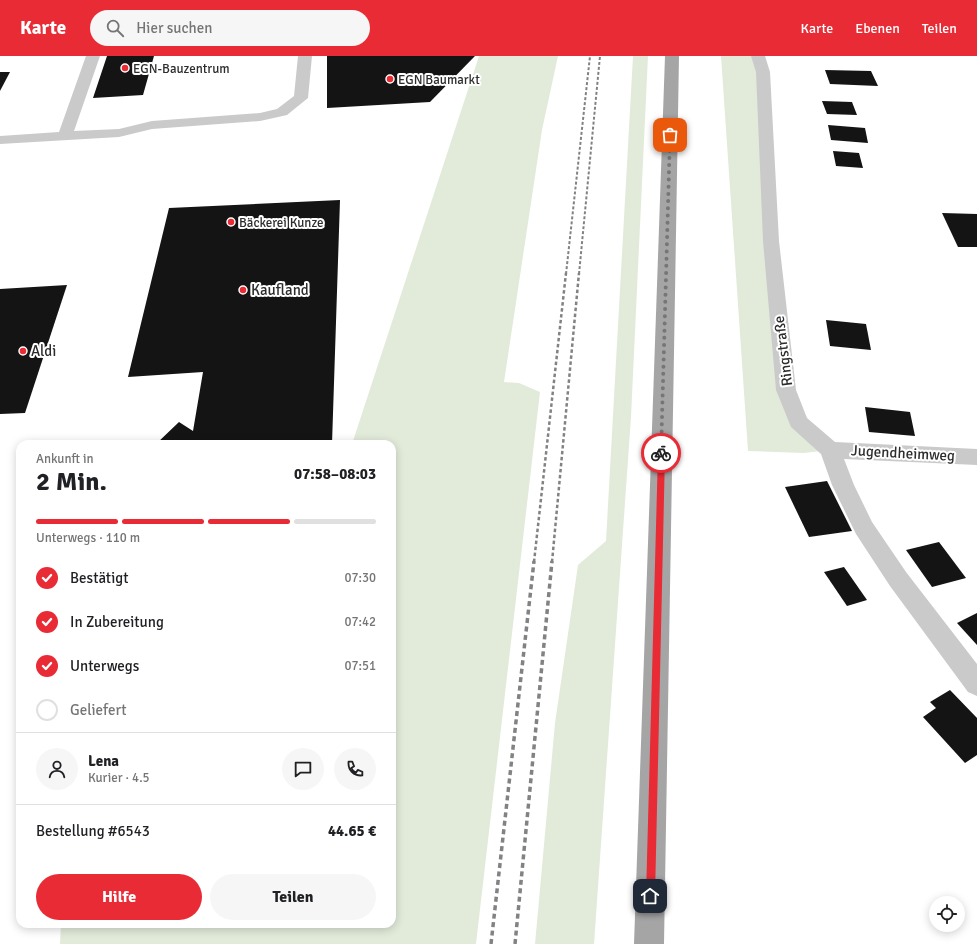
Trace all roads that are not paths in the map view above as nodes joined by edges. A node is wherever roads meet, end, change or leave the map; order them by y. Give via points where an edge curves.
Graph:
1 (93, 56) edge
2 (305, 56) edge
3 (672, 56) edge
4 (758, 56) edge
5 (65, 136) junction
6 (0, 140) edge
7 (830, 450) junction
8 (977, 457) edge
9 (977, 684) edge
10 (649, 944) edge

1 - 5 street
2 - 5 street via 300,98 282,112 260,117 152,125 119,133
3 - 10 main road
4 - 7 street, Ringstraße via 763,72 771,241 786,390 798,422
5 - 6 street
7 - 8 street, Jugendheimweg
7 - 9 street, Ringstraße via 843,485 864,528 898,580

